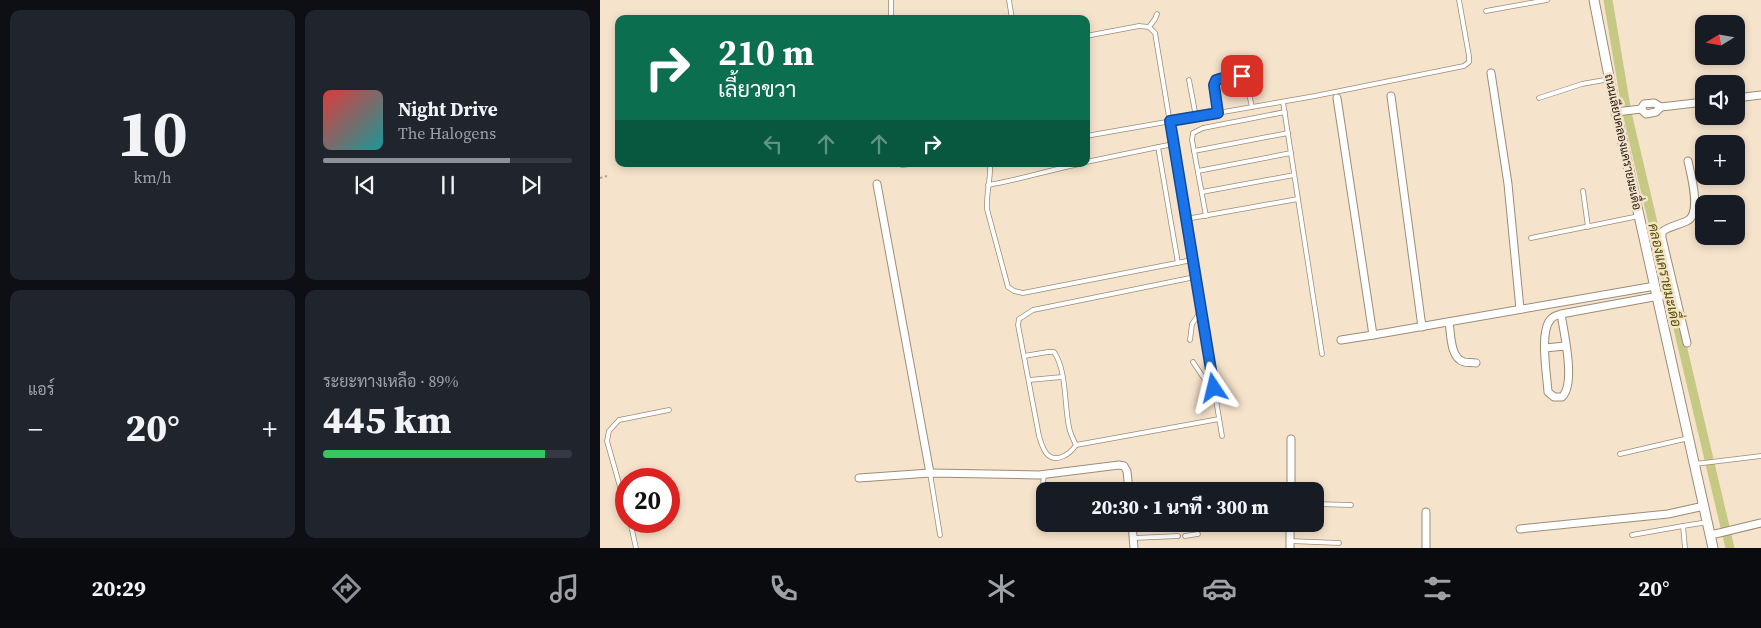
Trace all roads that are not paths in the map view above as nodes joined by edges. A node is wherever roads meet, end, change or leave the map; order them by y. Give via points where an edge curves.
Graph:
1 (892, 0) edge
2 (1009, 0) edge
3 (1459, 0) edge
4 (1547, 0) edge
5 (1594, 0) edge
6 (1486, 11) dead end
7 (1156, 14) dead end
8 (891, 15) edge
9 (1011, 15) edge
10 (1149, 27) junction
11 (1090, 35) edge
12 (1491, 73) dead end
13 (1610, 79) junction
14 (1189, 80) dead end
15 (1761, 95) edge
16 (1391, 96) dead end
17 (1745, 97) edge
18 (1337, 98) dead end
19 (1540, 98) dead end
20 (1283, 102) junction
21 (1695, 103) edge
22 (1252, 107) junction
23 (1285, 112) junction
24 (1622, 112) junction
25 (1218, 113) junction
26 (1196, 117) junction
27 (1170, 121) junction
28 (1288, 133) junction
29 (1090, 135) edge
30 (1173, 144) junction
31 (1158, 147) junction
32 (1194, 151) junction
33 (1291, 153) junction
34 (1090, 161) edge
35 (1688, 162) dead end
36 (990, 167) edge
37 (1067, 167) edge
38 (1198, 171) junction
39 (1294, 174) junction
40 (876, 184) dead end
41 (988, 185) junction
42 (1583, 191) dead end
43 (1202, 192) junction
44 (1298, 199) junction
45 (1206, 216) junction
46 (1639, 216) junction
47 (1186, 220) junction
48 (1588, 226) junction
49 (1531, 238) dead end
50 (1192, 260) junction
51 (1178, 263) junction
52 (1195, 277) junction
53 (1655, 286) junction
54 (1675, 293) junction
55 (1662, 296) junction
56 (1520, 309) junction
57 (1201, 311) junction
58 (1562, 314) junction
59 (1449, 322) junction
60 (1422, 327) junction
61 (1373, 336) junction
62 (1190, 340) dead end
63 (1341, 340) dead end
64 (1687, 344) dead end
65 (1565, 346) junction
66 (1545, 348) junction
67 (1322, 354) dead end
68 (1024, 356) junction
69 (1193, 362) dead end
70 (1476, 362) dead end
71 (1062, 377) junction
72 (1029, 380) junction
73 (1214, 388) junction
74 (669, 410) dead end
75 (1219, 419) junction
76 (1222, 436) dead end
77 (1689, 438) junction
78 (1291, 439) dead end
79 (1076, 446) junction
80 (1620, 454) dead end
81 (1761, 456) edge
82 (1699, 463) junction
83 (615, 469) edge
84 (930, 473) junction
85 (1044, 474) junction
86 (860, 478) dead end
87 (1043, 482) edge
88 (1128, 482) edge
89 (1291, 482) edge
90 (1324, 504) edge
91 (1351, 505) dead end
92 (1704, 506) junction
93 (1426, 512) dead end
94 (1708, 522) junction
95 (1761, 523) edge
96 (1683, 526) junction
97 (1520, 529) dead end
98 (1133, 532) edge
99 (1290, 532) edge
100 (633, 533) edge
101 (1198, 534) dead end
102 (1715, 534) junction
103 (940, 535) dead end
104 (1632, 535) dead end
105 (1178, 536) dead end
106 (1186, 536) dead end
107 (1134, 538) junction
108 (1339, 543) dead end
109 (1290, 545) edge
110 (636, 548) edge
111 (1134, 548) edge
112 (1426, 548) edge
113 (1685, 548) edge
114 (1714, 548) edge

1 - 8 lane
2 - 9 lane
3 - 20 lane via 1469,56 1469,62 1464,66
4 - 6 lane
5 - 13 street, ถนนเลียบคลองแครายมะเดื่อ
7 - 10 lane
10 - 11 lane
10 - 27 lane via 1155,33
12 - 56 street via 1508,184
13 - 19 lane via 1582,84
13 - 24 street, ถนนเลียบคลองแครายมะเดื่อ
14 - 26 lane
15 - 17 street
16 - 60 street
18 - 61 street
20 - 22 lane
20 - 23 lane
21 - 24 street via 1661,107 1646,114 1641,109
22 - 25 lane
22 - 25 lane via 1245,79 1237,74 1216,80
23 - 28 lane
23 - 32 lane via 1196,130 1192,140
24 - 46 street, ถนนเลียบคลองแครายมะเดื่อ
25 - 26 lane
26 - 27 lane
27 - 29 lane
27 - 30 lane
28 - 32 lane
28 - 33 lane
30 - 31 lane
30 - 47 lane
31 - 34 lane
31 - 51 lane
32 - 38 lane
33 - 38 lane
33 - 39 lane
35 - 54 street via 1694,216 1662,232
36 - 41 lane
37 - 41 lane
38 - 43 lane
39 - 43 lane
39 - 44 lane
40 - 84 street
41 - 51 lane via 989,220 1008,287 1014,291 1023,292
42 - 48 lane
43 - 45 lane
44 - 45 lane
44 - 67 lane
45 - 47 lane
46 - 48 lane
46 - 53 street, ถนนเลียบคลองแครายมะเดื่อ
47 - 50 lane
48 - 49 lane
50 - 51 lane
50 - 52 lane
52 - 57 lane
52 - 68 lane via 1026,313 1018,325
53 - 55 street, ถนนเลียบคลองแครายมะเดื่อ
53 - 56 street
54 - 55 street
54 - 64 street
55 - 58 street
55 - 77 street, ถนนเลียบคลองแครายมะเดื่อ
56 - 59 street
57 - 62 lane via 1192,324
57 - 73 lane
58 - 65 street
58 - 66 street via 1552,318 1546,327
59 - 60 street
59 - 70 street via 1453,350 1458,359
60 - 61 street
61 - 63 street
65 - 66 street
65 - 66 street via 1569,376 1566,393 1562,397 1554,397 1548,392
68 - 71 lane via 1054,352
68 - 72 lane
69 - 73 lane
71 - 72 lane
71 - 79 lane via 1069,426
72 - 79 lane via 1040,436 1048,455 1057,458
73 - 75 lane
74 - 83 lane via 619,420 609,431 607,441
75 - 76 lane
75 - 79 lane
77 - 80 lane
77 - 82 street, ถนนเลียบคลองแครายมะเดื่อ
78 - 89 street
81 - 82 lane
82 - 92 street, ถนนเลียบคลองแครายมะเดื่อ
84 - 85 street
84 - 86 street
84 - 103 lane
85 - 87 lane
85 - 88 street via 1124,466
90 - 91 lane
92 - 94 street, ถนนเลียบคลองแครายมะเดื่อ
92 - 97 street via 1668,514
93 - 112 street
94 - 96 lane
94 - 102 street, ถนนเลียบคลองแครายมะเดื่อ
95 - 102 street
96 - 104 lane
96 - 113 lane
98 - 107 street
99 - 109 street
100 - 110 lane
101 - 106 lane
102 - 114 street, ถนนเลียบคลองแครายมะเดื่อ
105 - 107 lane
107 - 111 street
108 - 109 lane

